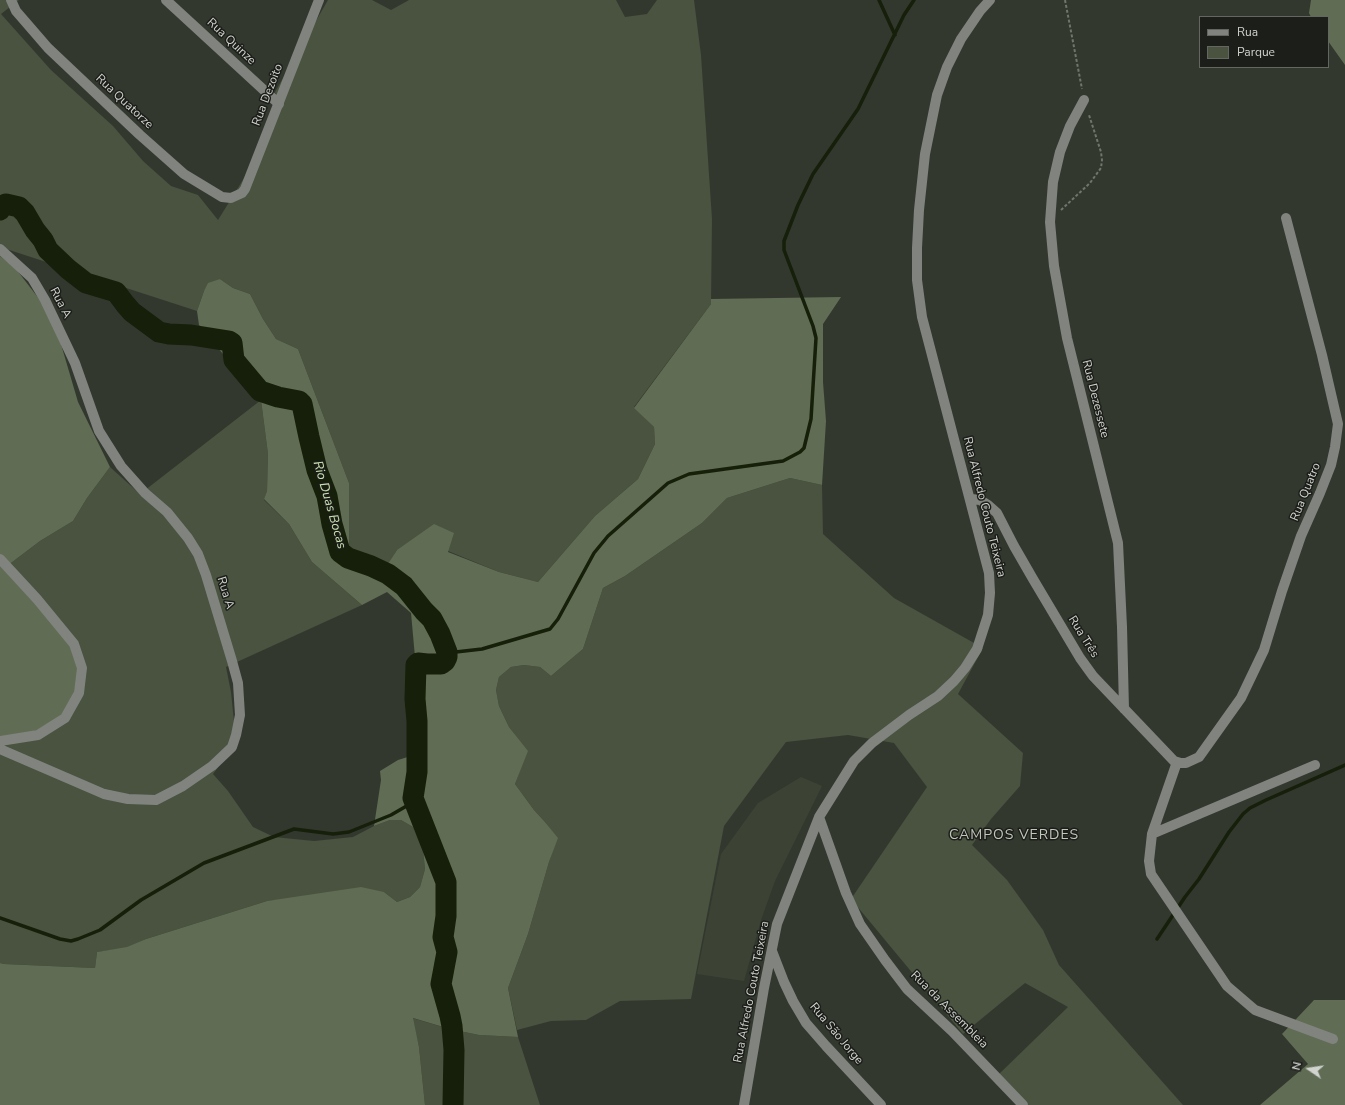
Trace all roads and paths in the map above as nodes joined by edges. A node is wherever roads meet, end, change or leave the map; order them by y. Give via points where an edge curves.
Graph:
1 (11, 0) edge
2 (166, 0) edge
3 (319, 0) edge
4 (990, 0) edge
5 (1084, 100) dead end
6 (279, 104) junction
7 (237, 196) joint
8 (1286, 218) dead end
9 (0, 249) edge
10 (971, 499) junction
11 (0, 559) edge
12 (1124, 710) junction
13 (0, 741) edge
14 (0, 749) edge
15 (1177, 762) junction
16 (1315, 765) dead end
17 (819, 817) junction
18 (1152, 834) junction
19 (772, 951) junction
20 (1333, 1039) dead end
21 (744, 1105) edge
22 (881, 1105) edge
23 (1023, 1105) edge

1 - 7 street, Rua Quatorze via 16,11 48,48 184,174 222,197
2 - 6 street, Rua Quinze
3 - 6 street, Rua Dezoito
4 - 10 street, Rua Alfredo Couto Teixeira via 961,39 937,95 925,154 917,248 917,280 922,318
5 - 12 street, Rua Dezessete via 1060,152 1053,182 1050,222 1054,266 1067,338 1118,544
6 - 7 street, Rua Dezoito via 245,189
8 - 15 street, Rua Quatro via 1338,424 1335,447 1328,472 1301,536 1264,650 1241,698 1198,757 1186,763
9 - 14 street, Rua A via 32,278 45,300 74,363 99,431 121,466 145,494 167,512 198,554 238,683 240,715 232,747 212,766 184,786 156,800 128,799 104,794
10 - 12 street, Rua Três via 980,500 997,513 1080,658
10 - 17 street, Rua Alfredo Couto Teixeira via 989,573 990,593 988,615 977,649 965,668 938,696 909,714 854,760
11 - 13 street via 74,644 82,668 79,693 65,718 38,735
12 - 15 street, Rua Três
15 - 18 street
16 - 18 street
17 - 19 street, Rua Alfredo Couto Teixeira via 777,924
17 - 23 street, Rua da Assembleia via 851,906 881,954 907,989 952,1031
18 - 20 street via 1149,861 1151,874 1227,986 1255,1010
19 - 21 street, Rua Alfredo Couto Teixeira
19 - 22 street, Rua São Jorge via 793,1001 806,1023

